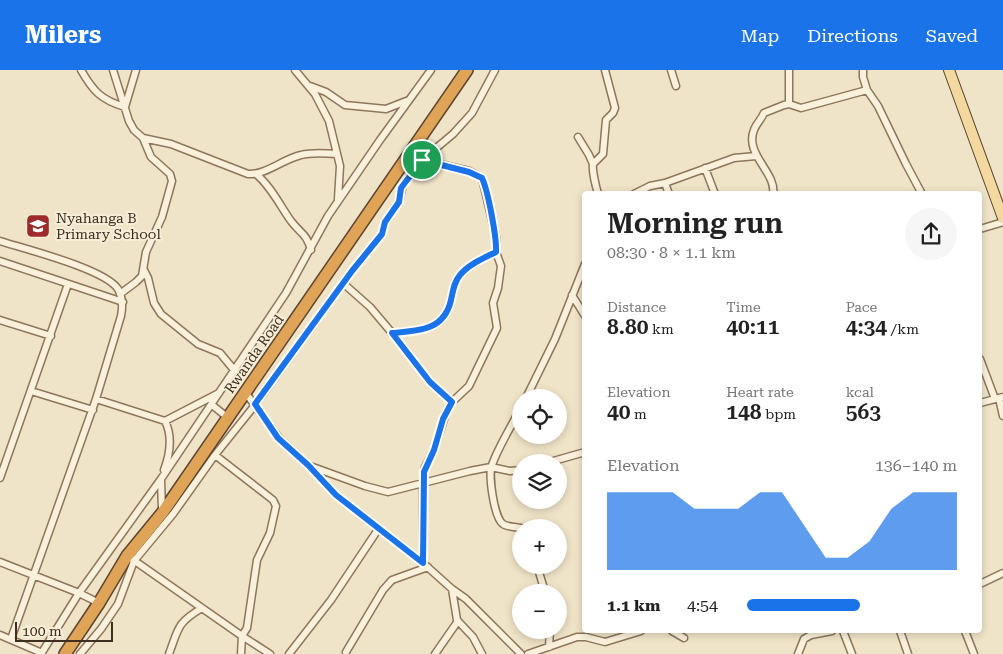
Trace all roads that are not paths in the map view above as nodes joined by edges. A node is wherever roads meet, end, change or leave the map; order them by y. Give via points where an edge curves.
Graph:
1 (81, 70) edge
2 (113, 70) edge
3 (136, 70) edge
4 (295, 70) edge
5 (431, 70) edge
6 (467, 70) edge
7 (495, 70) edge
8 (605, 70) edge
9 (671, 70) edge
10 (789, 70) edge
11 (863, 70) edge
12 (948, 70) edge
13 (310, 86) junction
14 (676, 86) dead end
15 (867, 90) junction
16 (410, 99) junction
17 (789, 104) junction
18 (125, 107) junction
19 (578, 137) dead end
20 (143, 138) junction
21 (337, 154) junction
22 (756, 156) junction
23 (422, 160) junction
24 (593, 164) junction
25 (705, 168) junction
26 (256, 174) junction
27 (665, 183) junction
28 (598, 191) edge
29 (640, 191) edge
30 (668, 191) edge
31 (714, 191) edge
32 (774, 191) edge
33 (920, 191) edge
34 (338, 201) junction
35 (1003, 220) edge
36 (982, 228) edge
37 (0, 241) edge
38 (311, 250) junction
39 (496, 252) junction
40 (0, 260) edge
41 (144, 270) junction
42 (582, 271) edge
43 (68, 284) junction
44 (344, 284) junction
45 (120, 294) junction
46 (572, 296) junction
47 (123, 302) junction
48 (582, 311) edge
49 (0, 320) edge
50 (392, 333) junction
51 (51, 336) junction
52 (982, 363) edge
53 (235, 371) junction
54 (530, 389) edge
55 (32, 391) junction
56 (222, 391) junction
57 (245, 392) junction
58 (999, 398) edge
59 (96, 399) junction
60 (452, 402) junction
61 (982, 402) edge
62 (255, 404) junction
63 (212, 405) junction
64 (93, 410) junction
65 (1003, 416) edge
66 (227, 417) junction
67 (165, 421) junction
68 (512, 424) edge
69 (582, 453) edge
70 (215, 455) junction
71 (567, 457) edge
72 (308, 465) junction
73 (490, 467) junction
74 (512, 471) edge
75 (0, 478) edge
76 (161, 479) junction
77 (423, 483) junction
78 (162, 512) junction
79 (512, 527) edge
80 (378, 528) junction
81 (130, 558) junction
82 (0, 562) edge
83 (425, 565) junction
84 (1003, 573) edge
85 (33, 575) junction
86 (982, 583) edge
87 (452, 590) junction
88 (79, 593) junction
89 (100, 603) junction
90 (202, 608) junction
91 (458, 622) junction
92 (675, 633) edge
93 (822, 633) edge
94 (844, 633) edge
95 (901, 633) edge
96 (966, 633) edge
97 (621, 634) edge
98 (0, 635) edge
99 (242, 636) junction
100 (684, 638) dead end
101 (11, 639) junction
102 (549, 639) edge
103 (549, 647) junction
104 (346, 652) dead end
105 (41, 653) edge
106 (65, 654) edge
107 (80, 654) edge
108 (169, 654) edge
109 (241, 654) edge
110 (270, 654) edge
111 (289, 654) edge
112 (435, 654) edge
113 (482, 654) edge
114 (521, 654) edge
115 (528, 654) edge
116 (798, 654) edge
117 (852, 654) edge
118 (908, 654) edge
119 (974, 654) edge

1 - 18 street via 101,97
2 - 18 street
3 - 18 street
4 - 13 street
5 - 16 street
6 - 57 highway, Rwanda Road
7 - 23 street via 472,113
8 - 24 street via 615,108 606,120 603,154
9 - 14 street
10 - 17 street
11 - 15 street
12 - 35 main road
13 - 16 street via 345,104 386,109
13 - 21 street via 326,113
15 - 17 street via 801,108
15 - 33 street
16 - 34 street
17 - 22 street via 766,112 755,128
18 - 20 street via 134,130
19 - 24 street
20 - 26 street via 171,144 248,174
20 - 41 street via 151,156 172,180 162,216 146,252
21 - 26 street via 300,155
21 - 34 street via 341,176
22 - 25 street via 734,158
22 - 32 street via 767,171
23 - 39 street via 482,178 496,237
23 - 44 street via 401,188 399,202 385,222 382,234
24 - 28 street
25 - 27 street
25 - 31 street
26 - 38 street via 306,237
27 - 29 street
27 - 30 street
34 - 38 street
35 - 36 street
37 - 45 street via 94,272 115,286
38 - 53 street
39 - 50 street via 459,275 447,311 433,326 420,331
39 - 60 street via 501,269 494,303 496,332 469,386
40 - 43 street
41 - 45 street via 140,279
41 - 53 street via 154,303 161,314 198,344 220,352
42 - 46 street
43 - 47 street
43 - 51 street
44 - 50 street
44 - 62 street
45 - 47 street
46 - 48 street
46 - 54 street
47 - 59 street
49 - 51 street
50 - 60 street via 430,382
51 - 55 street
52 - 58 street
53 - 56 street
55 - 64 street
55 - 75 street
56 - 63 street
56 - 67 street
57 - 62 street
57 - 66 highway, Rwanda Road
58 - 61 street
58 - 65 street
59 - 64 street
59 - 67 street
60 - 77 street via 443,419
62 - 70 street
62 - 72 street via 278,438
63 - 66 street
63 - 76 street
64 - 85 street
66 - 78 highway, Rwanda Road
67 - 76 street via 170,456
68 - 73 street
69 - 71 street
70 - 81 street via 173,514
70 - 99 street via 273,500 276,506 270,533 257,560 247,628
72 - 77 street via 381,491
72 - 80 street via 336,495
73 - 74 street
73 - 77 street
73 - 79 street via 498,518 502,524
76 - 78 street
76 - 88 street
77 - 83 street
78 - 81 highway, Rwanda Road
80 - 83 street
80 - 111 street via 331,600
81 - 89 highway, Rwanda Road
81 - 90 street
81 - 107 street via 118,604
82 - 85 street
83 - 87 street
83 - 104 street via 392,580
84 - 86 street
85 - 88 street
85 - 101 street
87 - 91 street
87 - 114 street via 474,605
88 - 89 street
88 - 105 street
89 - 106 highway, Rwanda Road
90 - 99 street
90 - 108 street via 180,624
91 - 112 street
91 - 113 street via 473,637
92 - 100 street
93 - 116 street via 804,639
94 - 117 street
95 - 118 street
96 - 119 street
97 - 103 street via 605,642 586,637
98 - 101 street
99 - 109 street
99 - 110 street
101 - 105 street
102 - 103 street
103 - 115 street

